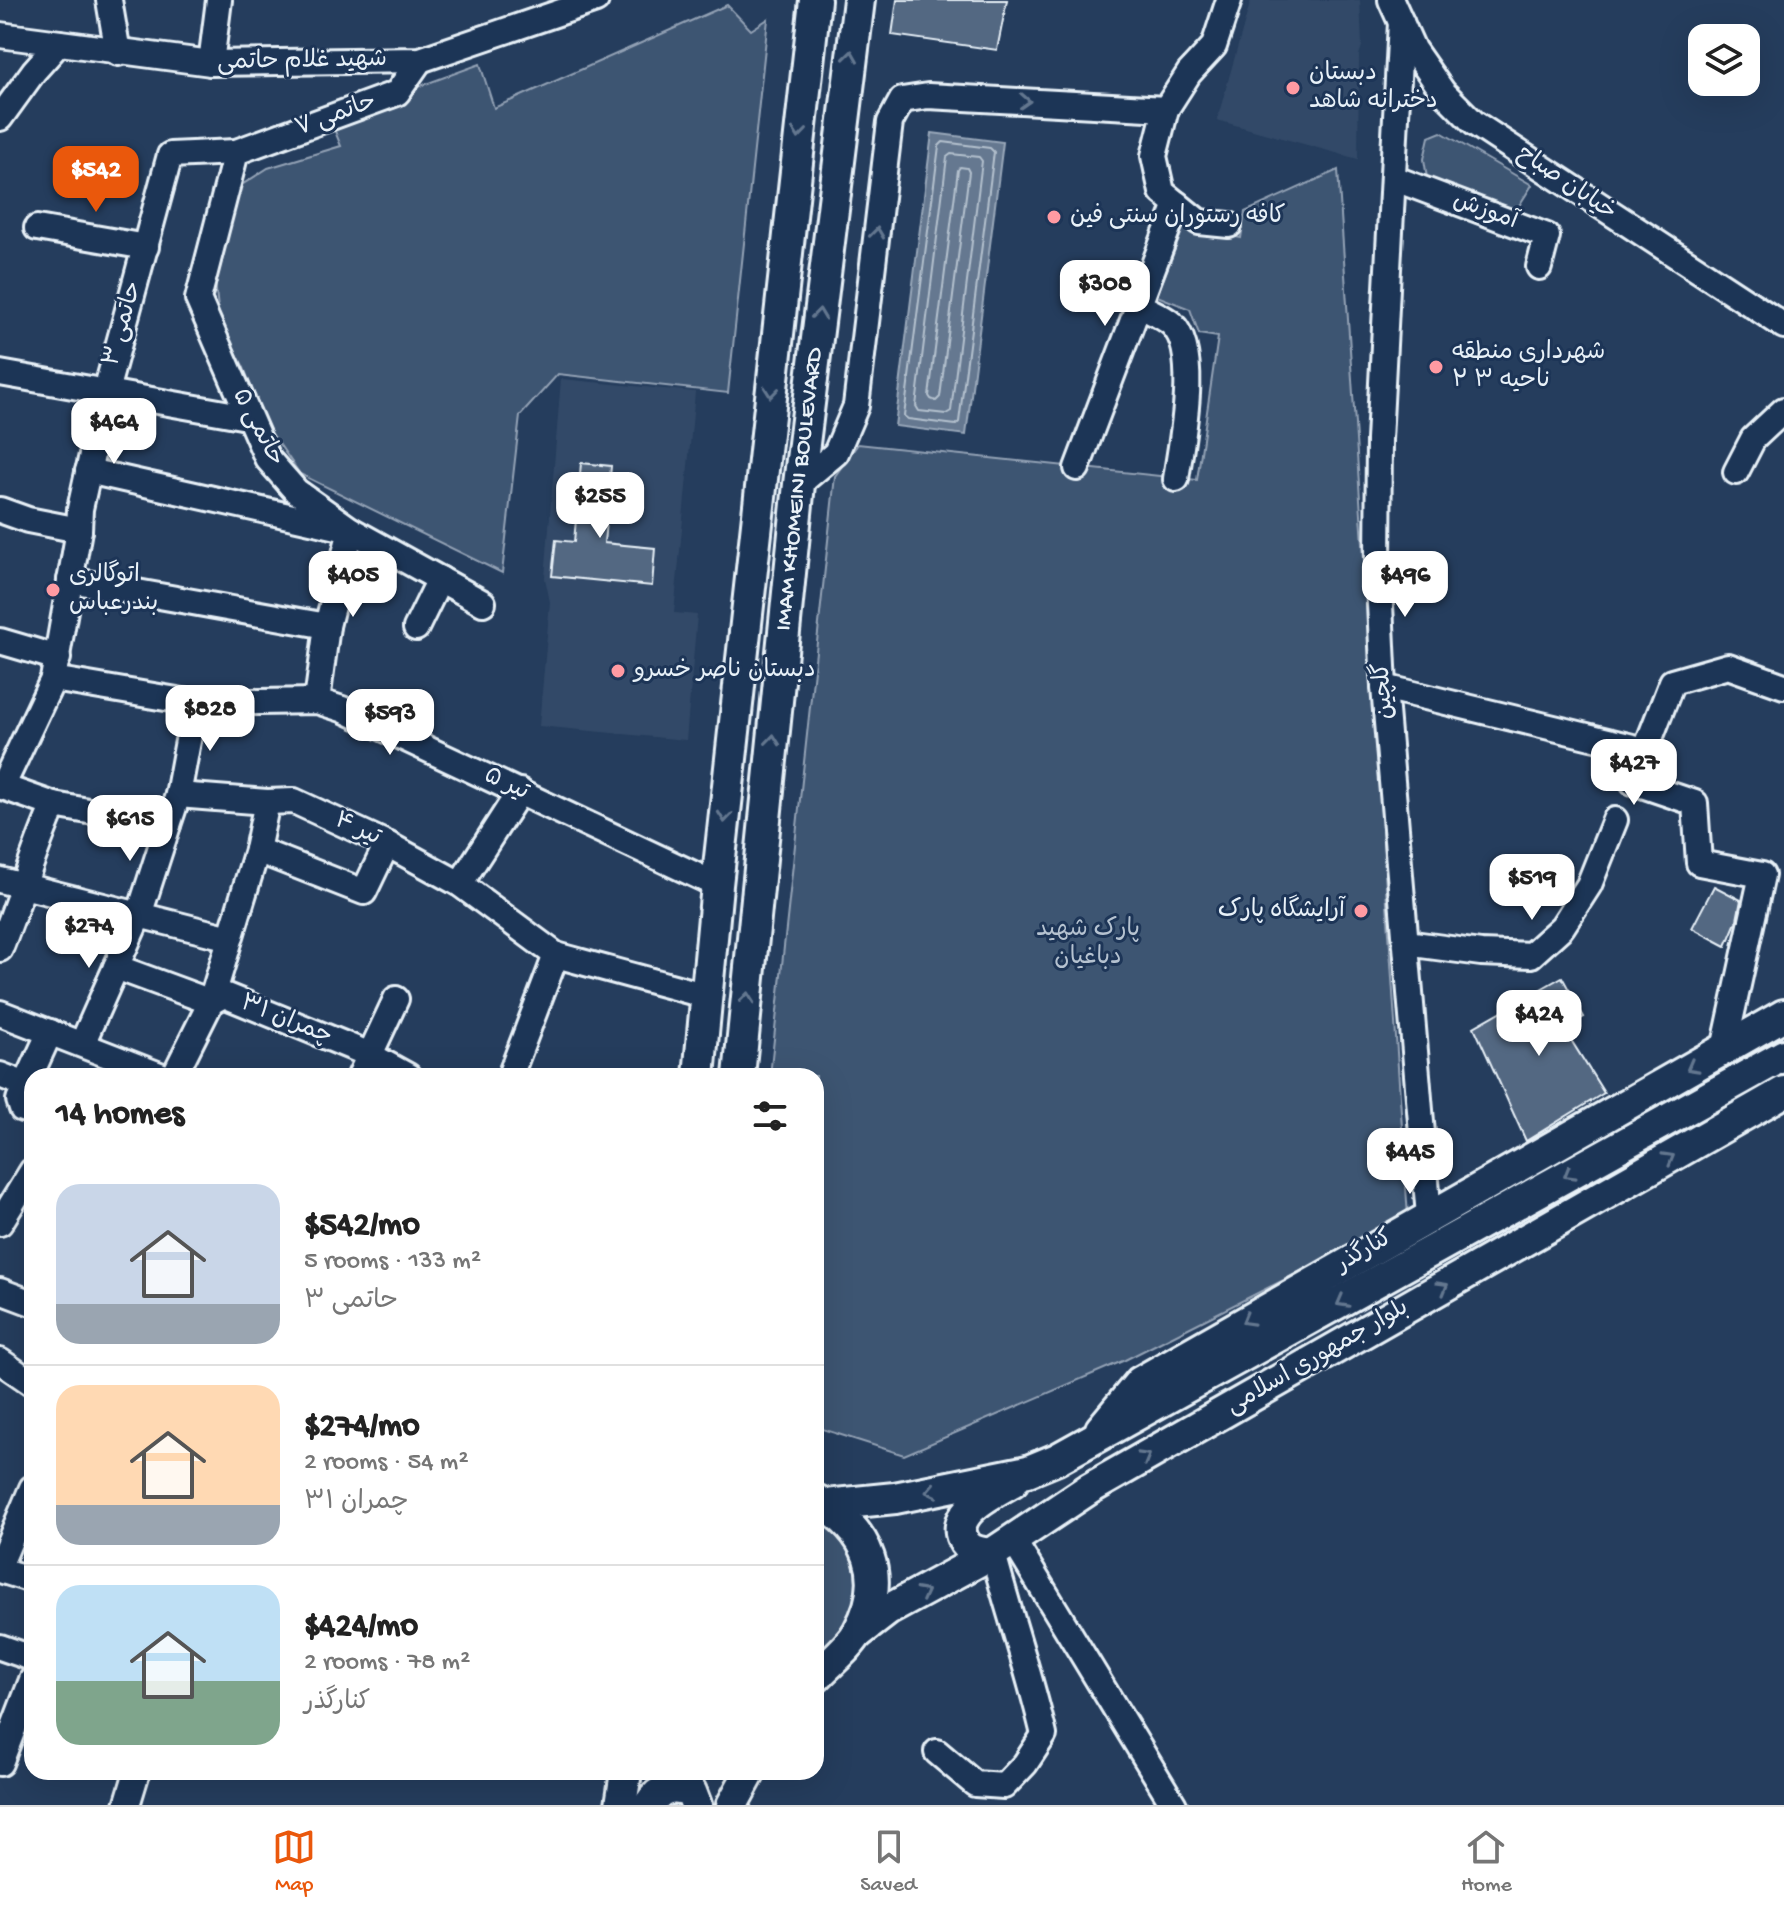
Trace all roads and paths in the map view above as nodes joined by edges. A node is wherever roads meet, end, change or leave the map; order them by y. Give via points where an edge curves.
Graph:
1 (109, 0) edge
2 (219, 0) edge
3 (596, 0) edge
4 (859, 0) edge
5 (1229, 0) edge
6 (810, 5) edge
7 (1396, 11) edge
8 (0, 35) edge
9 (59, 43) junction
10 (118, 53) junction
11 (420, 60) junction
12 (211, 63) junction
13 (1166, 109) junction
14 (0, 118) edge
15 (236, 152) junction
16 (1393, 178) junction
17 (1177, 204) junction
18 (1229, 225) dead end
19 (37, 228) dead end
20 (146, 247) junction
21 (1539, 267) dead end
22 (1139, 305) junction
23 (1784, 326) edge
24 (0, 373) edge
25 (106, 391) junction
26 (1784, 410) edge
27 (247, 417) junction
28 (1077, 468) dead end
29 (88, 471) junction
30 (1736, 472) dead end
31 (1176, 479) dead end
32 (799, 484) junction
33 (0, 510) edge
34 (79, 530) junction
35 (351, 530) junction
36 (440, 579) junction
37 (70, 580) junction
38 (483, 603) dead end
39 (327, 626) junction
40 (416, 628) dead end
41 (0, 641) edge
42 (55, 669) junction
43 (1784, 686) edge
44 (1384, 687) junction
45 (317, 701) junction
46 (195, 703) junction
47 (1645, 750) junction
48 (1, 786) edge
49 (520, 791) junction
50 (178, 795) junction
51 (267, 802) junction
52 (54, 805) junction
53 (1615, 820) dead end
54 (168, 825) junction
55 (387, 844) junction
56 (257, 850) junction
57 (1773, 876) edge
58 (0, 880) edge
59 (460, 884) junction
60 (717, 885) junction
61 (25, 887) junction
62 (139, 915) junction
63 (230, 938) junction
64 (1406, 943) junction
65 (0, 949) edge
66 (556, 955) junction
67 (116, 967) junction
68 (707, 996) junction
69 (396, 999) dead end
70 (211, 1002) junction
71 (0, 1013) edge
72 (1784, 1015) edge
73 (50, 1032) junction
74 (82, 1044) junction
75 (1724, 1049) junction
76 (1784, 1055) edge
77 (364, 1065) edge
78 (116, 1067) edge
79 (34, 1068) edge
80 (178, 1068) edge
81 (513, 1068) edge
82 (700, 1068) edge
83 (740, 1068) edge
84 (0, 1075) edge
85 (24, 1084) edge
86 (24, 1089) edge
87 (1784, 1092) edge
88 (24, 1110) edge
89 (24, 1184) edge
90 (1429, 1216) junction
91 (0, 1223) edge
92 (0, 1291) edge
93 (24, 1300) edge
94 (0, 1361) edge
95 (24, 1378) edge
96 (1090, 1442) junction
97 (1028, 1471) junction
98 (824, 1502) edge
99 (824, 1504) edge
100 (24, 1507) edge
101 (1003, 1547) junction
102 (0, 1564) edge
103 (0, 1570) edge
104 (24, 1578) edge
105 (857, 1634) junction
106 (0, 1647) edge
107 (24, 1655) edge
108 (824, 1669) edge
109 (24, 1701) edge
110 (937, 1752) dead end
111 (0, 1763) edge
112 (135, 1780) edge
113 (625, 1780) edge
114 (746, 1780) edge
115 (127, 1805) edge
116 (621, 1805) edge
117 (649, 1805) edge
118 (696, 1805) edge
119 (732, 1805) edge
120 (1174, 1805) edge

1 - 10 street
2 - 12 street
3 - 11 street, شهید غلام حاتمی
32 -> 4 main road, IMAM KHOMEINI BOULEVARD
5 - 13 street via 1214,46
6 -> 60 main road, IMAM KHOMEINI BOULEVARD
7 - 16 street, گلچین
7 - 23 street, خیابان صباح via 1413,49 1443,92 1474,123
8 - 9 street, شهید غلام حاتمی
9 - 10 street, شهید غلام حاتمی
9 - 14 street
10 - 12 street, شهید غلام حاتمی
11 - 12 street, شهید غلام حاتمی
11 - 15 street, حاتمی ۷ via 397,93
13 - 17 street via 1154,156 1162,192
32 -> 13 street via 836,453 856,406 890,122 902,100 928,96
15 - 20 street, حاتمی ۳ via 170,155
15 - 27 street, حاتمی ۵ via 198,299
16 - 21 street, آموزش via 1547,236
16 - 44 street, گلچین via 1379,440
17 - 18 street via 1199,222
17 - 22 street
19 - 20 street
20 - 25 street, حاتمی ۳
22 - 28 street
22 - 31 street via 1173,325 1187,358
24 - 25 street
25 - 27 street
25 - 29 street, حاتمی ۳
26 - 30 street via 1753,439
27 - 35 street, حاتمی ۵ via 267,458 296,491
29 - 34 street, حاتمی ۳
29 - 35 street
83 -> 32 main road, IMAM KHOMEINI BOULEVARD
33 - 34 street
34 - 37 street, حاتمی ۳
35 - 36 street, حاتمی ۵
35 - 39 street
36 - 38 street, حاتمی ۵
36 - 40 street
37 - 39 street
37 - 42 street, حاتمی ۳
39 - 45 street
41 - 42 street, تیر ۵
42 - 46 street, تیر ۵
42 - 48 street, حاتمی ۳
43 - 47 street via 1728,666 1672,682
44 - 47 street
44 - 64 street, گلچین
45 - 46 street, تیر ۵
45 - 49 street, تیر ۵
46 - 50 street
47 - 57 street via 1633,782 1695,803 1699,863
48 - 52 street
49 - 59 street
49 - 60 street, تیر ۵
50 - 51 street, تیر ۴
50 - 54 street
51 - 55 street, تیر ۴ via 294,801
51 - 56 street
52 - 54 street
52 - 61 street
53 - 64 street via 1589,885 1562,927 1531,955
54 - 62 street
55 - 56 street via 364,892
55 - 59 street, تیر ۴
56 - 63 street
57 - 75 street
58 - 61 street
59 - 66 street, تیر ۴
60 - 68 main road, IMAM KHOMEINI BOULEVARD
61 - 62 street
61 - 65 street
62 - 63 street
62 - 67 street
63 - 70 street
64 - 90 street, گلچین
66 - 68 street, تیر ۴
66 - 81 street
67 - 70 street, چمران ۳۱
67 - 74 street
68 - 82 main road, IMAM KHOMEINI BOULEVARD
69 - 77 street
70 - 77 street, چمران ۳۱ via 224,995
70 - 80 street
71 - 73 street
72 - 75 main road, کنارگذر
73 - 74 street
73 - 79 street
74 - 78 street
75 -> 90 main road, کنارگذر
76 -> 96 main road, بلوار جمهوری اسلامی
84 - 85 street
86 - 88 street via 19,1100
101 -> 87 main road, بلوار جمهوری اسلامی via 1089,1489
89 - 91 street
90 -> 96 main road, کنارگذر via 1140,1382
92 - 93 street
94 - 95 street
96 - 97 main road, بلوار جمهوری اسلامی
97 -> 98 main road, بلوار جمهوری اسلامی via 881,1501
97 - 101 main road via 965,1514 965,1543 978,1552
99 - 105 main road via 851,1526 872,1571 873,1598
100 - 102 street
105 -> 101 main road, بلوار جمهوری اسلامی via 888,1610
101 - 110 street via 1014,1632 1044,1735 1004,1786 975,1784
101 - 120 street
103 - 104 street
105 - 108 main road
106 - 107 street
109 - 111 street
112 - 115 street
113 - 116 main road
114 - 119 main road
117 - 118 main road via 656,1794 677,1787 691,1792

